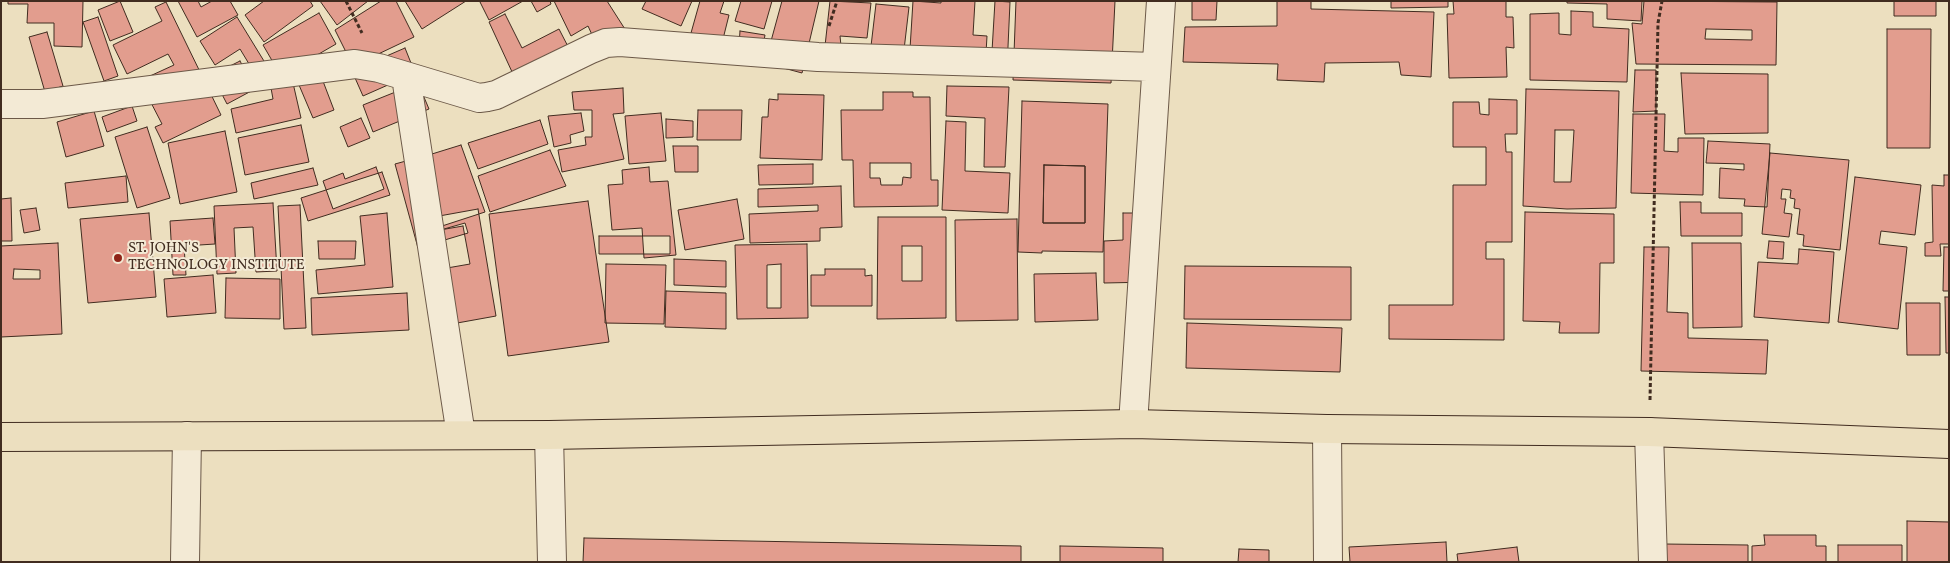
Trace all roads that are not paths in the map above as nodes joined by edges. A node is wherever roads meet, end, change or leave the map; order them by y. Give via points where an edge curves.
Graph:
1 (1161, 1) edge
2 (1156, 67) junction
3 (406, 77) junction
4 (1, 104) edge
5 (1133, 424) junction
6 (1326, 429) junction
7 (1649, 432) junction
8 (461, 435) junction
9 (549, 435) junction
10 (187, 436) junction
11 (1, 437) edge
12 (1949, 444) edge
13 (184, 562) edge
14 (552, 562) edge
15 (1328, 562) edge
16 (1653, 562) edge

1 - 2 street
2 - 3 street via 818,57 620,42 591,49 487,97 479,98
2 - 5 street
3 - 4 street via 355,64 42,104
3 - 8 street
5 - 6 highway
5 - 9 highway
6 - 7 highway
6 - 15 street
7 - 12 highway
7 - 16 street
8 - 9 highway
8 - 10 highway
9 - 14 street
10 - 11 highway
10 - 13 street

